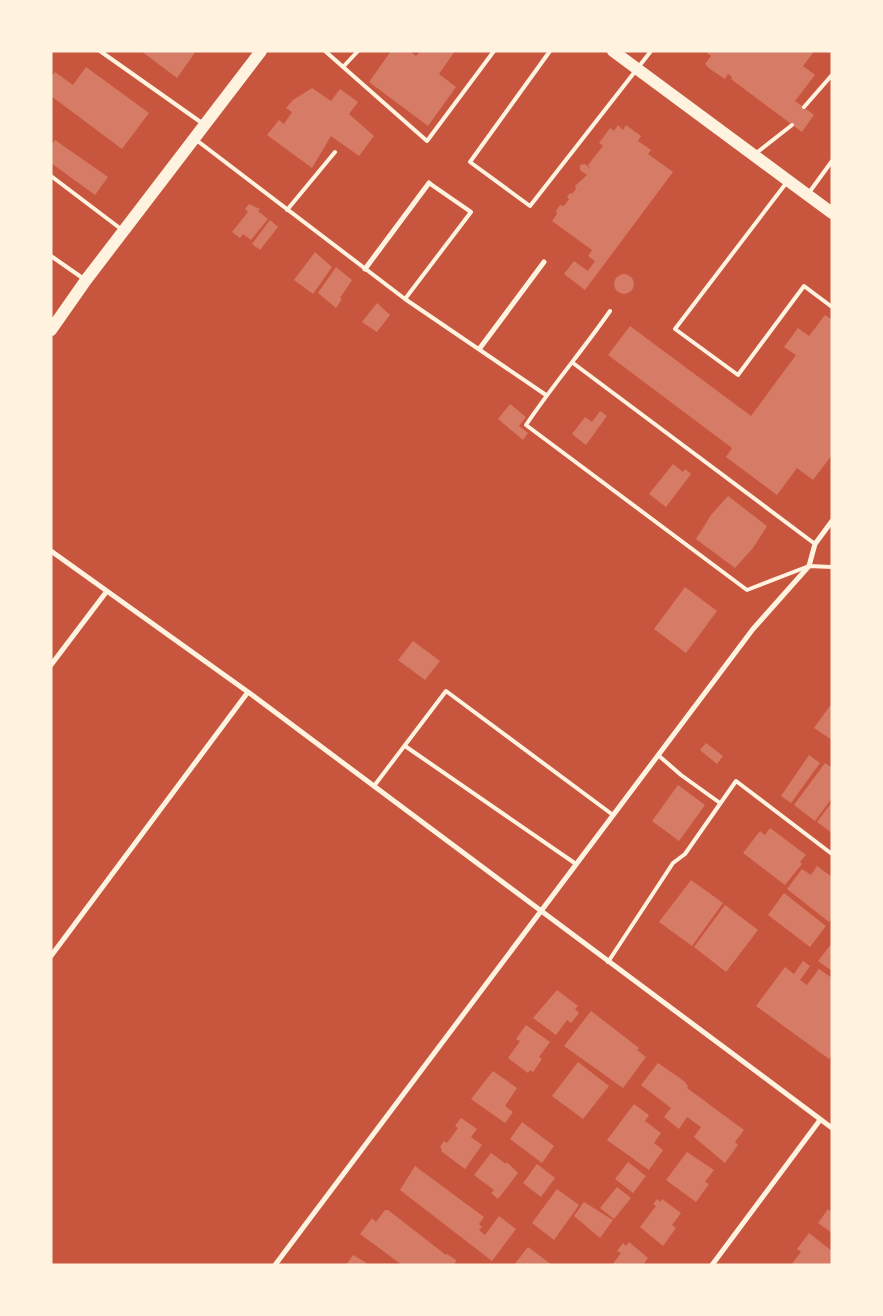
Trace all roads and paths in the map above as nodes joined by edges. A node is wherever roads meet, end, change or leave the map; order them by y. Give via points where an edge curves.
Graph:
1 (100, 51) edge
2 (261, 51) edge
3 (325, 51) edge
4 (358, 51) edge
5 (494, 51) edge
6 (550, 51) edge
7 (613, 51) edge
8 (651, 51) edge
9 (343, 67) junction
10 (638, 70) junction
11 (832, 75) edge
12 (804, 107) dead end
13 (204, 124) junction
14 (792, 125) dead end
15 (193, 138) junction
16 (335, 152) dead end
17 (754, 155) junction
18 (832, 161) edge
19 (51, 176) edge
20 (788, 181) junction
21 (429, 183) joint
22 (807, 195) junction
23 (287, 210) junction
24 (832, 213) edge
25 (124, 232) junction
26 (51, 256) edge
27 (544, 262) dead end
28 (365, 269) junction
29 (86, 280) junction
30 (405, 299) junction
31 (832, 307) edge
32 (610, 311) dead end
33 (51, 330) edge
34 (480, 348) junction
35 (573, 363) junction
36 (546, 395) junction
37 (832, 521) edge
38 (814, 544) junction
39 (51, 551) edge
40 (809, 566) junction
41 (832, 567) edge
42 (107, 591) junction
43 (51, 666) edge
44 (248, 692) junction
45 (405, 746) junction
46 (658, 755) junction
47 (374, 786) junction
48 (720, 803) junction
49 (613, 815) junction
50 (832, 854) edge
51 (576, 864) junction
52 (541, 911) junction
53 (51, 956) edge
54 (608, 962) junction
55 (820, 1120) junction
56 (832, 1128) edge
57 (275, 1265) edge
58 (712, 1265) edge

1 - 13 lane
2 - 13 main road
3 - 9 lane
4 - 9 lane
5 - 9 lane via 427,141
6 - 10 lane via 470,162 530,206
7 - 10 main road
8 - 10 lane
10 - 17 main road
11 - 12 lane
13 - 15 main road
14 - 17 lane
15 - 23 lane
15 - 25 main road
16 - 23 lane
17 - 20 main road
18 - 22 lane
19 - 25 lane
20 - 22 main road
20 - 31 lane via 675,329 738,375 804,286
21 - 28 street
21 - 30 lane via 471,212
22 - 24 main road
23 - 28 lane
25 - 29 main road
26 - 29 lane
27 - 34 street
28 - 30 lane
29 - 33 main road
30 - 34 lane
32 - 35 lane
34 - 36 lane
35 - 36 lane
35 - 38 lane
36 - 40 lane via 526,424 747,590
37 - 38 street
38 - 40 street
39 - 42 street
40 - 41 lane
40 - 46 street via 753,629
42 - 43 street
42 - 44 street
44 - 47 street
44 - 53 street
45 - 47 lane
45 - 49 lane via 446,691
45 - 51 lane
46 - 48 lane
46 - 49 street
47 - 52 street
48 - 50 lane via 736,781
48 - 54 lane via 685,854 673,863
49 - 51 street
51 - 52 street
52 - 54 street
52 - 57 street
54 - 55 street
55 - 56 street
55 - 58 street

